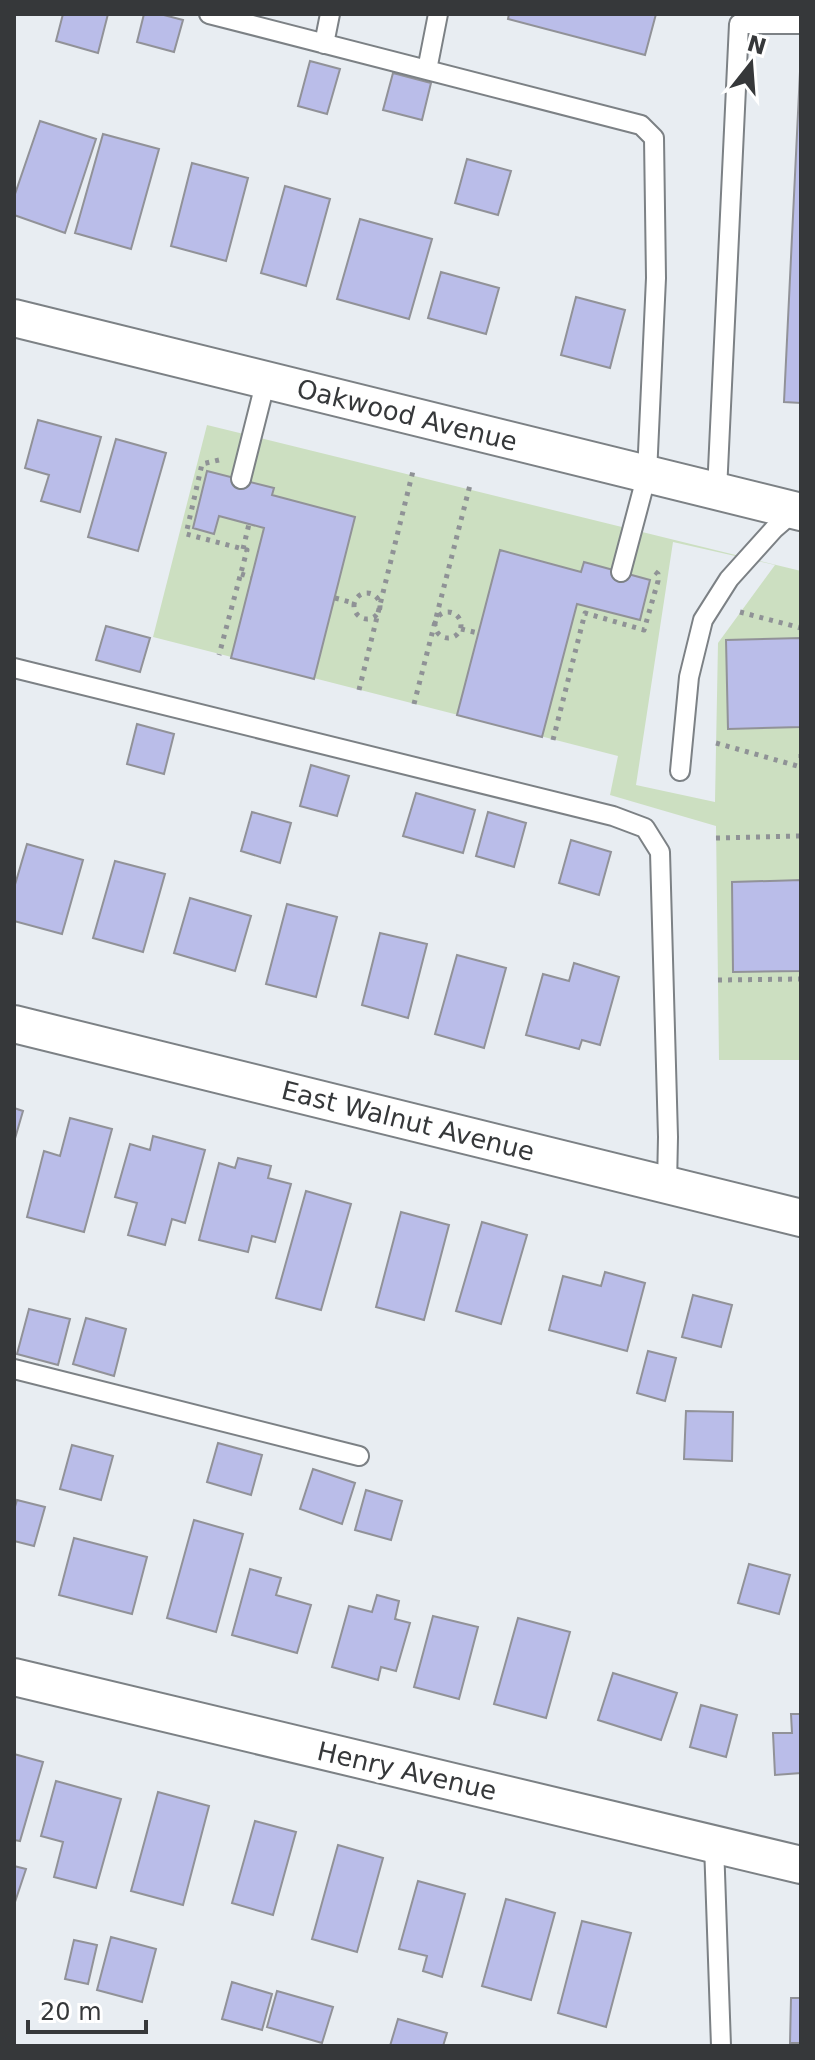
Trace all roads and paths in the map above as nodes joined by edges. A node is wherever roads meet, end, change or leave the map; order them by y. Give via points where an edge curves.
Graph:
1 (209, 14) edge
2 (330, 14) edge
3 (438, 14) edge
4 (801, 24) edge
5 (324, 44) junction
6 (427, 70) junction
7 (14, 318) edge
8 (266, 380) junction
9 (247, 453) junction
10 (413, 471) dead end
11 (647, 474) junction
12 (241, 479) dead end
13 (470, 485) dead end
14 (717, 491) junction
15 (798, 511) edge
16 (249, 524) dead end
17 (628, 546) junction
18 (243, 549) junction
19 (621, 572) dead end
20 (241, 574) junction
21 (251, 577) dead end
22 (335, 598) dead end
23 (715, 601) junction
24 (354, 603) junction
25 (379, 610) junction
26 (437, 618) junction
27 (434, 627) junction
28 (801, 628) edge
29 (461, 629) junction
30 (478, 633) dead end
31 (219, 655) dead end
32 (564, 655) dead end
33 (573, 657) junction
34 (14, 668) edge
35 (359, 690) dead end
36 (414, 704) dead end
37 (553, 740) dead end
38 (716, 743) dead end
39 (801, 754) edge
40 (801, 765) edge
41 (680, 771) dead end
42 (801, 836) edge
43 (716, 838) dead end
44 (801, 979) edge
45 (718, 980) dead end
46 (14, 1024) edge
47 (667, 1185) junction
48 (801, 1218) edge
49 (14, 1369) edge
50 (359, 1456) dead end
51 (14, 1677) edge
52 (714, 1844) junction
53 (801, 1865) edge
54 (721, 2046) edge

1 - 5 lane
2 - 5 lane
3 - 6 lane
4 - 14 lane via 739,24
5 - 6 lane
6 - 11 lane via 641,125 654,138 656,278
7 - 8 street, Oakwood Avenue
8 - 9 lane
8 - 11 street, Oakwood Avenue
9 - 12 lane
9 - 18 path via 202,464 186,534
10 - 25 path
11 - 14 street, Oakwood Avenue
11 - 17 lane
13 - 26 path
14 - 15 street, Oakwood Avenue
15 - 23 lane via 774,529
16 - 18 path
17 - 19 lane
17 - 33 path via 658,574 644,630 585,613
18 - 20 path via 247,550
20 - 21 path
20 - 31 path
22 - 24 path
23 - 28 path
23 - 41 lane via 703,620 689,677
24 - 25 path via 354,612 364,619 372,619
24 - 25 path via 366,593 378,598
25 - 35 path
26 - 27 path
26 - 29 path via 455,614
27 - 29 path via 449,639
27 - 36 path
29 - 30 path
32 - 33 path
33 - 37 path
34 - 47 lane via 645,828 660,852
38 - 40 path
39 - 40 path
42 - 43 path
44 - 45 path
46 - 47 street, East Walnut Avenue
47 - 48 street, East Walnut Avenue
49 - 50 lane
51 - 52 street, Henry Avenue
52 - 53 street, Henry Avenue
52 - 54 lane

